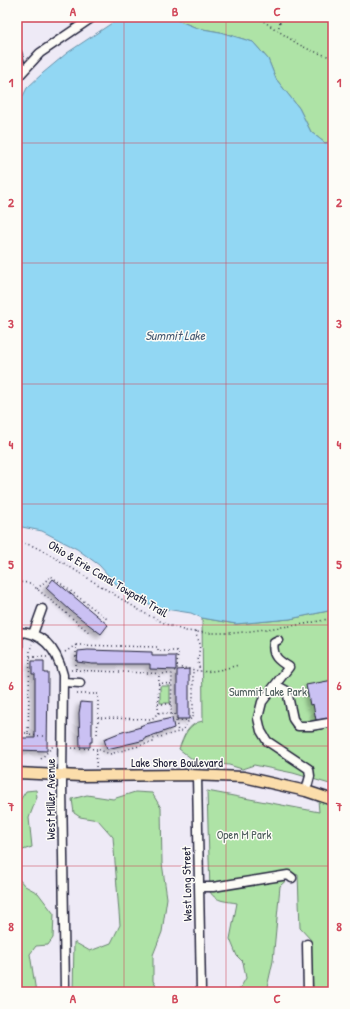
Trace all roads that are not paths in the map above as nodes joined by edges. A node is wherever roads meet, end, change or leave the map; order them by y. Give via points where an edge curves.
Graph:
1 (93, 17) edge
2 (17, 53) edge
3 (20, 75) edge
4 (42, 609) dead end
5 (18, 632) edge
6 (33, 634) junction
7 (278, 640) dead end
8 (18, 649) dead end
9 (64, 682) junction
10 (80, 683) dead end
11 (276, 685) junction
12 (328, 723) dead end
13 (17, 773) edge
14 (62, 774) junction
15 (197, 775) junction
16 (306, 791) junction
17 (333, 800) edge
18 (292, 878) dead end
19 (199, 887) junction
20 (308, 944) dead end
21 (65, 992) edge
22 (201, 992) edge
23 (308, 992) edge

1 - 3 street via 40,53
2 - 3 street
4 - 6 street
5 - 6 street, West Miller Avenue
5 - 8 street
6 - 9 street, West Miller Avenue via 42,638 55,652 61,665
7 - 11 street via 274,642 273,652 276,658 289,667
9 - 10 street
9 - 14 street, West Miller Avenue
11 - 12 street via 287,691 293,719 298,726
11 - 16 street via 262,702 258,718 261,731 267,741 308,769 310,776
13 - 14 main road, Lake Shore Boulevard
14 - 15 main road, Lake Shore Boulevard
14 - 21 street, West Miller Avenue
15 - 16 main road, Lake Shore Boulevard via 244,777
15 - 19 street, West Long Street
16 - 17 main road, Lake Shore Boulevard
18 - 19 street via 288,875
19 - 22 street, West Long Street
20 - 23 street

